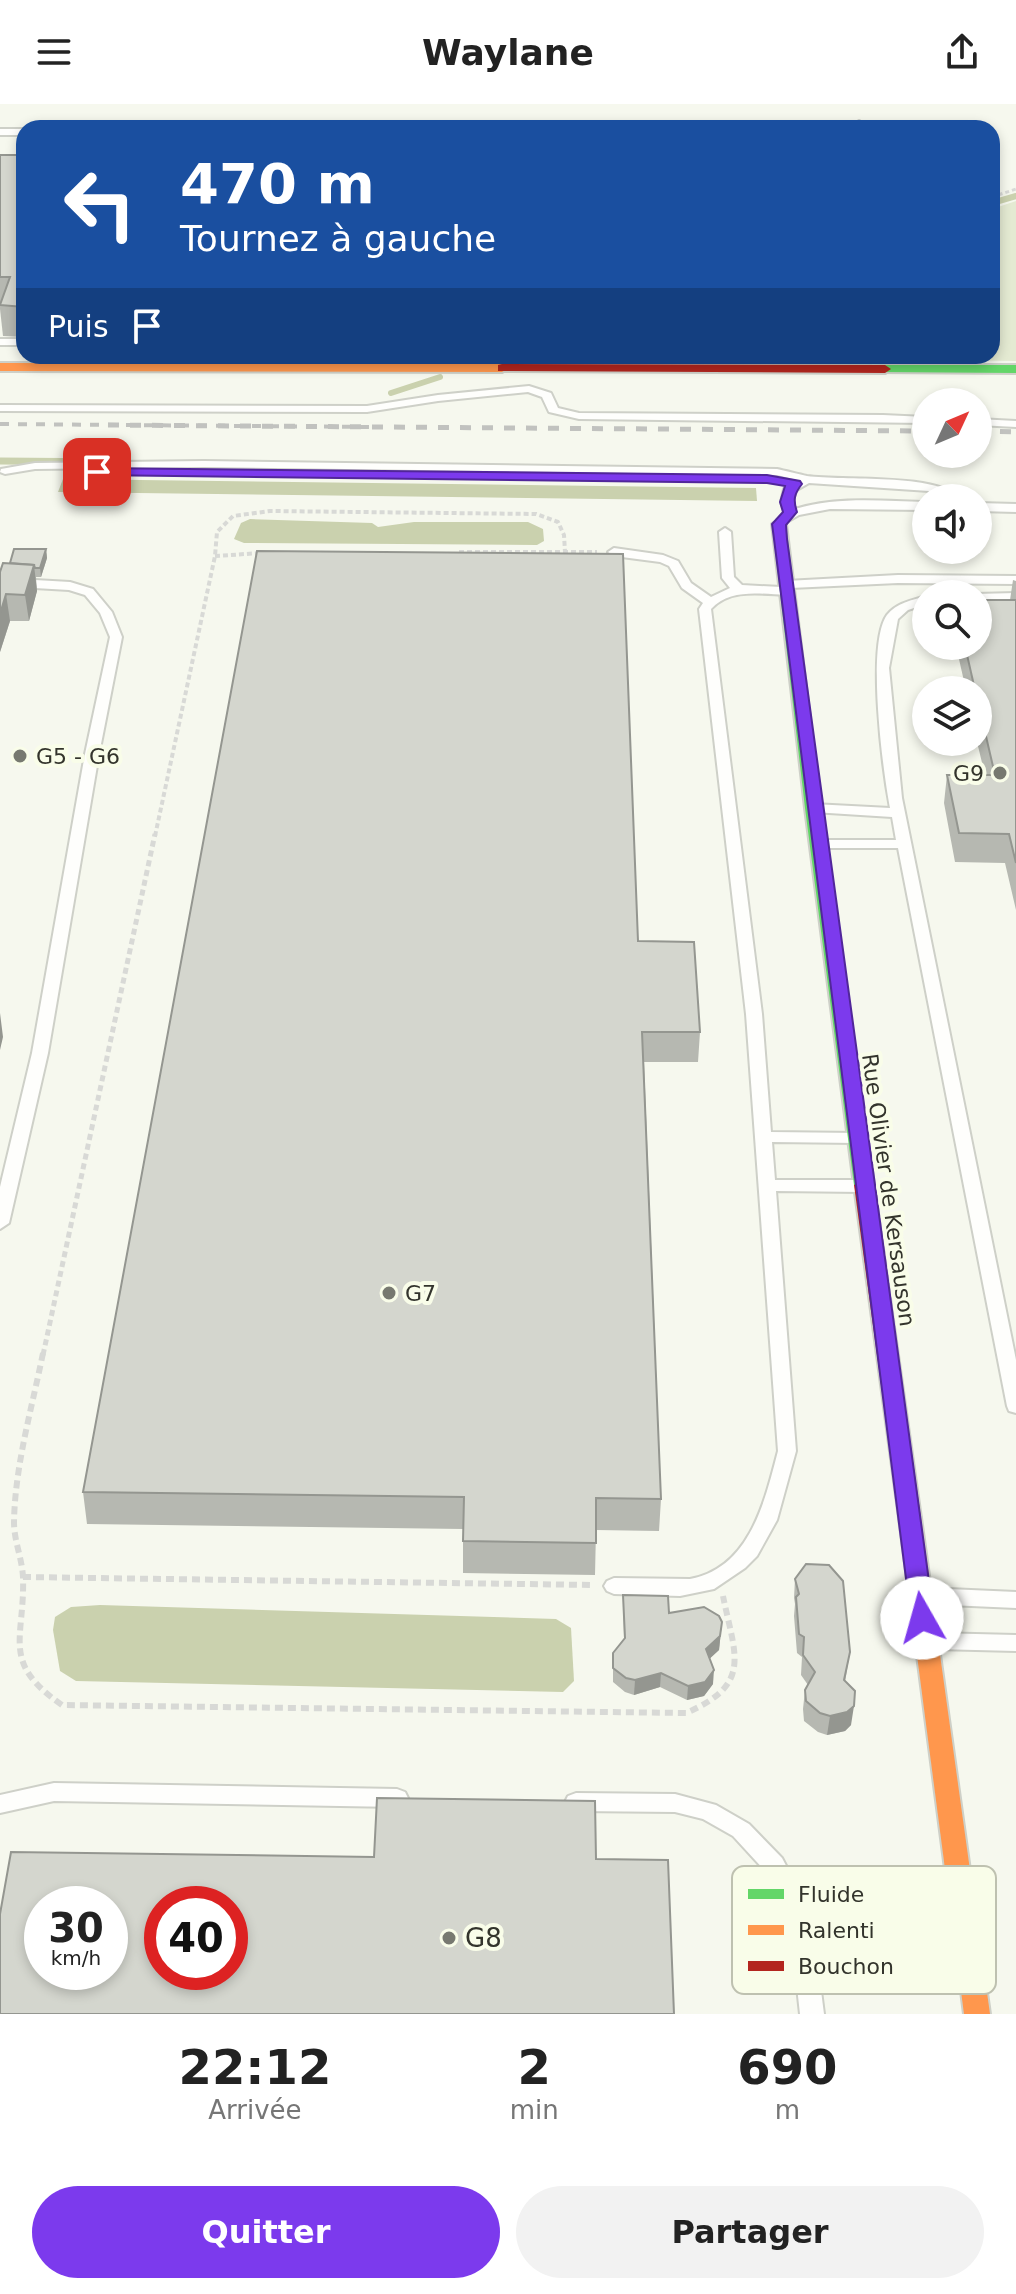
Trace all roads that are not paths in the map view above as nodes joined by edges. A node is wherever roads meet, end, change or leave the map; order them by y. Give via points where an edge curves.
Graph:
1 (269, 364) edge
2 (611, 364) edge
3 (0, 367) edge
4 (1016, 369) edge
5 (0, 408) edge
6 (912, 419) edge
7 (992, 423) edge
8 (1016, 424) edge
9 (2, 471) edge
10 (801, 481) junction
11 (912, 486) edge
12 (912, 506) edge
13 (992, 507) edge
14 (1016, 508) edge
15 (785, 518) junction
16 (725, 532) dead end
17 (614, 552) edge
18 (1016, 580) edge
19 (0, 582) edge
20 (786, 588) junction
21 (738, 589) junction
22 (992, 597) edge
23 (1016, 597) edge
24 (710, 602) junction
25 (912, 604) edge
26 (813, 808) junction
27 (897, 813) junction
28 (819, 844) junction
29 (904, 844) junction
30 (764, 1137) junction
31 (858, 1138) junction
32 (767, 1185) junction
33 (864, 1187) junction
34 (0, 1223) edge
35 (1016, 1406) edge
36 (614, 1586) road end
37 (920, 1596) junction
38 (1016, 1600) edge
39 (925, 1641) junction
40 (1016, 1643) edge
41 (420, 1799) edge
42 (547, 1801) edge
43 (0, 1804) edge
44 (775, 1866) edge
45 (956, 1866) edge
46 (810, 1994) edge
47 (974, 1994) edge
48 (812, 2014) edge
49 (977, 2014) edge

1 - 3 street
2 - 4 street
5 - 6 lane via 367,409 529,389 547,395 553,410 579,416
7 - 8 lane
9 - 10 lane
10 - 11 lane
10 - 15 lane via 790,489
12 - 15 lane via 817,507
13 - 14 lane
15 - 20 street, Rue Olivier de Kersauson
16 - 21 lane via 728,578
17 - 24 lane via 674,564 686,585
18 - 20 lane via 898,579
19 - 34 lane via 89,592 106,612 116,637 40,1053
20 - 21 lane
20 - 26 street, Rue Olivier de Kersauson
21 - 24 lane
22 - 23 lane
24 - 30 lane via 705,609
25 - 27 lane via 892,617 882,668
26 - 27 lane
26 - 28 street, Rue Olivier de Kersauson
27 - 29 lane
28 - 29 lane
28 - 31 street, Rue Olivier de Kersauson
29 - 35 lane
30 - 31 lane
30 - 32 lane
31 - 33 street, Rue Olivier de Kersauson
32 - 33 lane
32 - 36 lane via 787,1451 774,1503 755,1547 705,1585
33 - 37 street, Rue Olivier de Kersauson
37 - 38 lane
37 - 39 street, Rue Olivier de Kersauson
39 - 40 lane
39 - 45 street, Rue Olivier de Kersauson
41 - 43 lane via 54,1792
42 - 44 lane via 675,1803 708,1811 741,1830
46 - 48 lane
47 - 49 street, Rue Olivier de Kersauson

